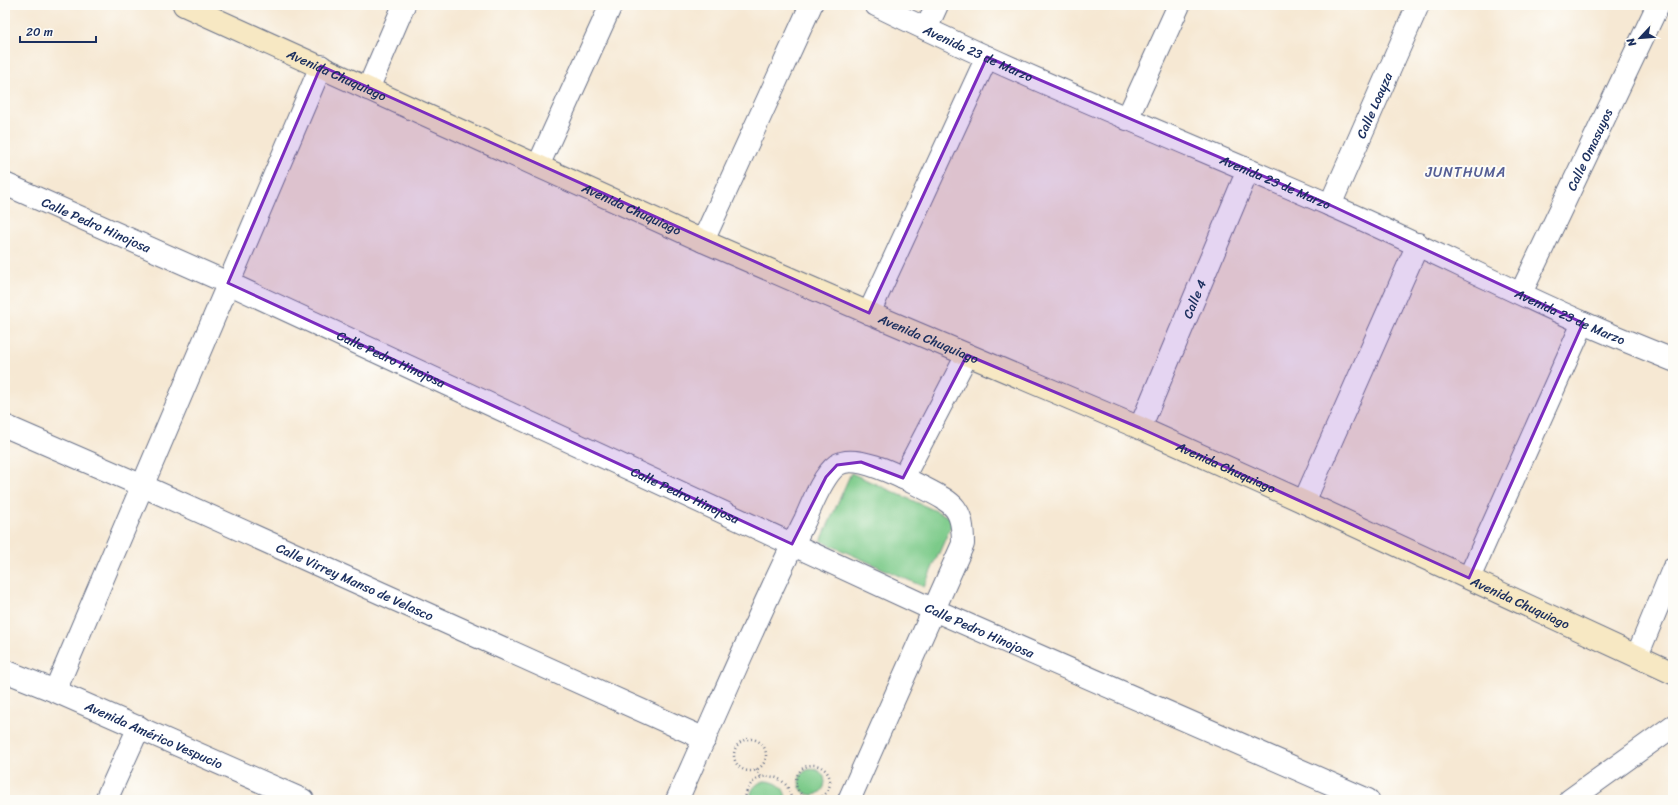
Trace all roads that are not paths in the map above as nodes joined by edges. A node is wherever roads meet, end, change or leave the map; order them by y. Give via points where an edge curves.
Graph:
1 (404, 5) edge
2 (611, 5) edge
3 (811, 5) edge
4 (876, 5) edge
5 (937, 5) edge
6 (1179, 5) edge
7 (1418, 5) edge
8 (1658, 5) edge
9 (190, 6) edge
10 (926, 29) junction
11 (987, 57) junction
12 (321, 66) junction
13 (368, 89) junction
14 (1127, 119) junction
15 (538, 166) junction
16 (1248, 170) junction
17 (5, 184) edge
18 (1330, 205) junction
19 (703, 241) junction
20 (1418, 244) junction
21 (228, 283) junction
22 (1521, 293) junction
23 (869, 313) junction
24 (1583, 323) junction
25 (967, 355) junction
26 (1673, 360) edge
27 (5, 426) edge
28 (1140, 428) junction
29 (903, 478) junction
30 (143, 486) junction
31 (1304, 502) junction
32 (792, 544) junction
33 (1673, 569) edge
34 (1469, 578) junction
35 (934, 610) junction
36 (1637, 656) junction
37 (5, 671) edge
38 (1673, 673) edge
39 (56, 691) junction
40 (1673, 726) edge
41 (139, 727) junction
42 (705, 739) junction
43 (106, 800) edge
44 (303, 800) edge
45 (678, 800) edge
46 (849, 800) edge
47 (1368, 800) edge
48 (1570, 800) edge

1 - 13 street
2 - 15 street
3 - 19 street
4 - 10 street, Avenida 23 de Marzo
5 - 10 street
6 - 14 street
7 - 18 street, Calle Loayza
8 - 22 street, Calle Omasuyos
9 - 12 street, Avenida Chuquiago
10 - 11 street, Avenida 23 de Marzo
11 - 14 street, Avenida 23 de Marzo
11 - 23 street
12 - 13 street, Avenida Chuquiago
12 - 21 street
13 - 15 street, Avenida Chuquiago
14 - 16 street, Avenida 23 de Marzo
15 - 19 street, Avenida Chuquiago
16 - 18 street, Avenida 23 de Marzo
16 - 28 street, Calle 4
17 - 21 street, Calle Pedro Hinojosa
18 - 20 street, Avenida 23 de Marzo
19 - 23 street, Avenida Chuquiago
20 - 22 street, Avenida 23 de Marzo
20 - 31 street
21 - 30 street
21 - 32 street, Calle Pedro Hinojosa
22 - 24 street, Avenida 23 de Marzo
23 - 25 street, Avenida Chuquiago
24 - 26 street, Avenida 23 de Marzo
24 - 34 street
25 - 28 street, Avenida Chuquiago
25 - 29 street
27 - 30 street, Calle Virrey Manso de Velasco
28 - 31 street, Avenida Chuquiago
29 - 32 street via 861,462 837,465 826,478
29 - 35 street via 945,499 958,510 963,526 963,544
30 - 39 street
30 - 42 street, Calle Virrey Manso de Velasco
31 - 34 street, Avenida Chuquiago
32 - 35 street, Calle Pedro Hinojosa
32 - 42 street
33 - 36 street
34 - 36 street, Avenida Chuquiago
35 - 46 street
35 - 47 street, Calle Pedro Hinojosa
36 - 38 street, Avenida Chuquiago
37 - 39 street, Avenida Américo Vespucio
39 - 41 street, Avenida Américo Vespucio
40 - 48 street
41 - 43 street
41 - 44 street, Avenida Américo Vespucio
42 - 45 street

